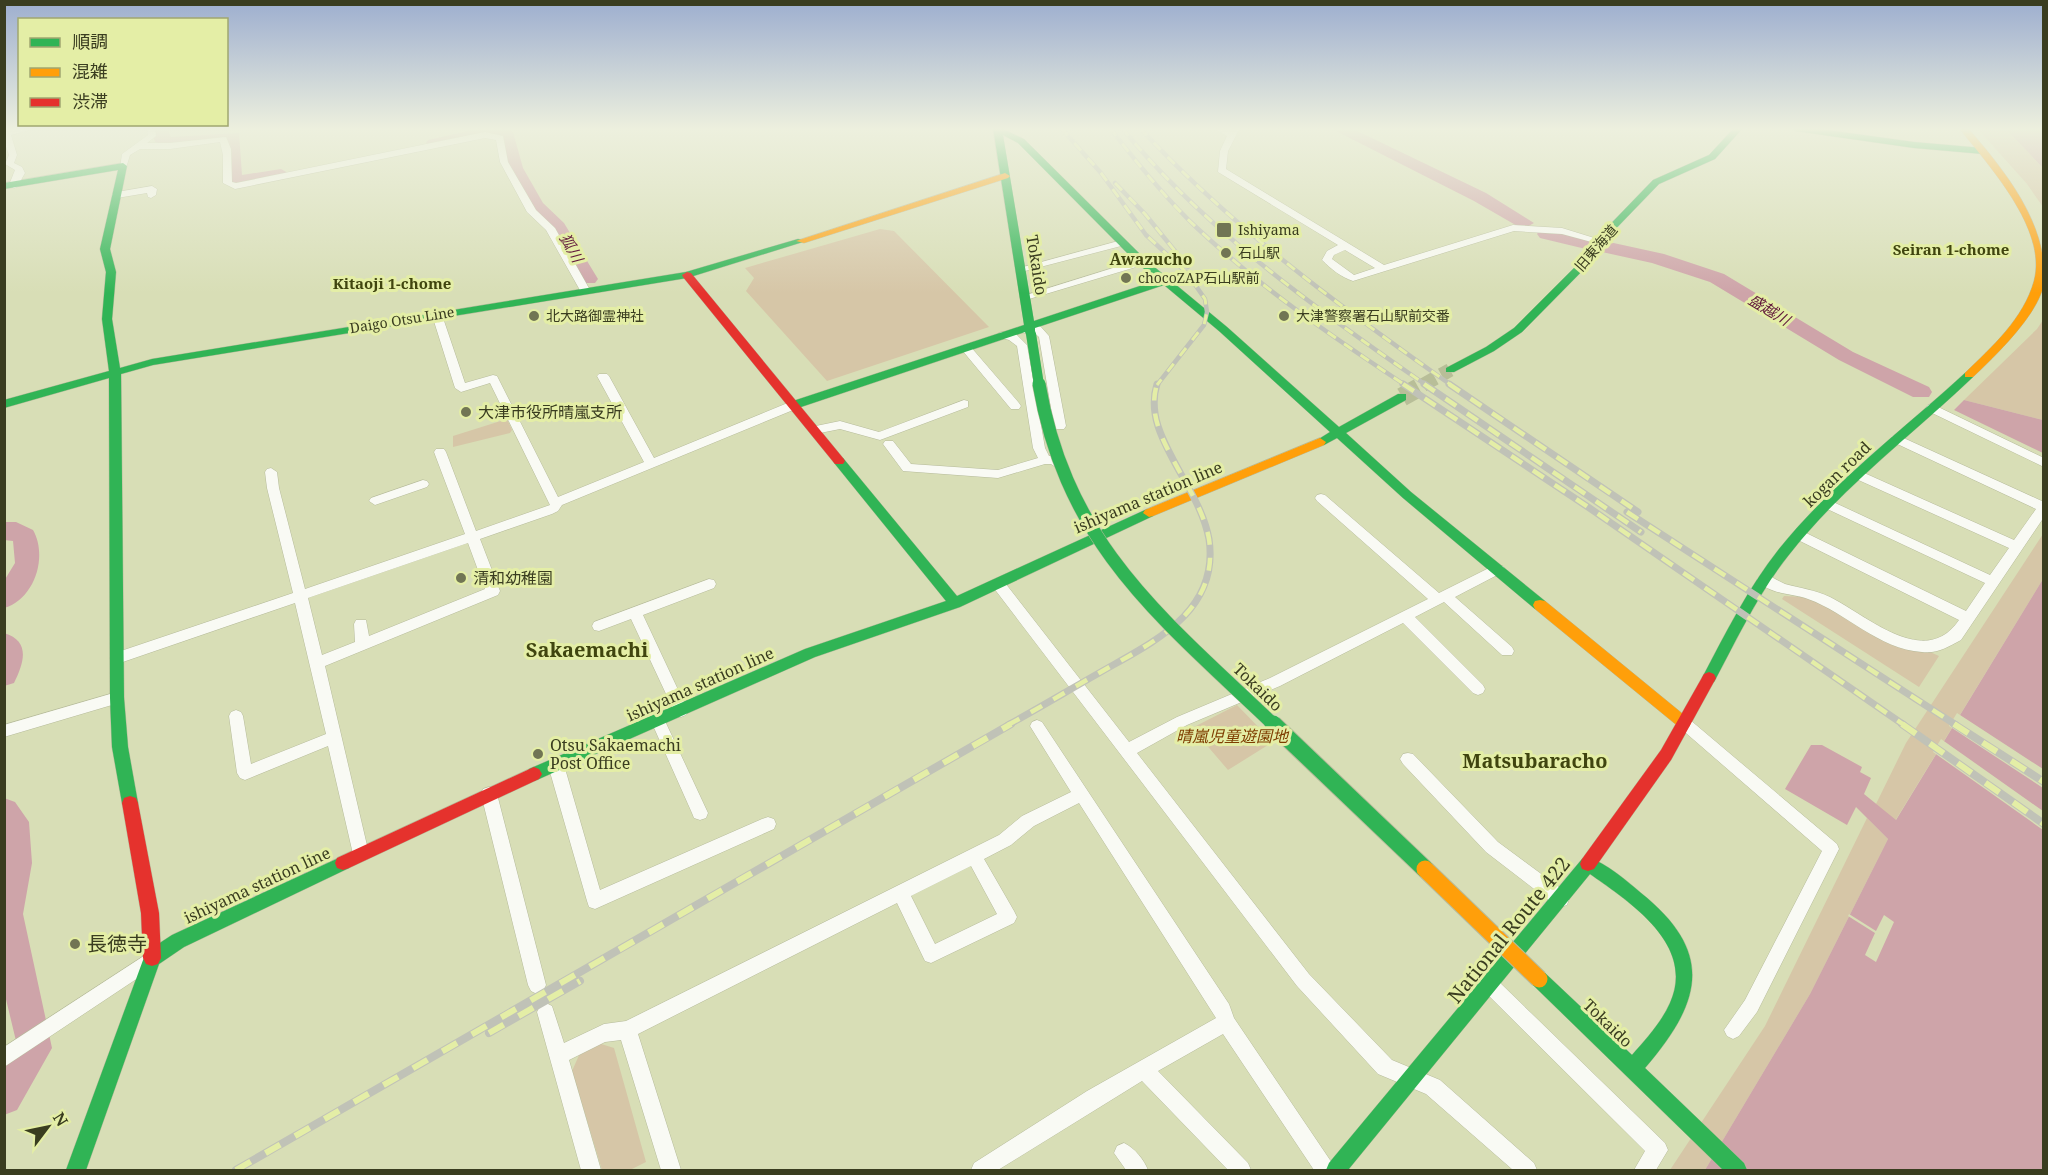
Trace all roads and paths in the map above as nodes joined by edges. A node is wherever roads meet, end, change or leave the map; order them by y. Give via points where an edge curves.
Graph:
1 (120, 183) edge
2 (228, 183) edge
3 (251, 183) edge
4 (516, 183) edge
5 (984, 183) edge
6 (1006, 183) edge
7 (1062, 183) edge
8 (1242, 183) edge
9 (1655, 183) edge
10 (2010, 183) edge
11 (117, 195) junction
12 (151, 195) dead end
13 (1599, 241) junction
14 (1122, 243) junction
15 (1345, 246) junction
16 (1142, 262) junction
17 (1021, 269) junction
18 (1384, 269) junction
19 (687, 275) junction
20 (1166, 281) junction
21 (585, 290) junction
22 (1025, 297) junction
23 (437, 315) junction
24 (1028, 335) junction
25 (966, 348) junction
26 (1450, 370) tunnel mouth
27 (115, 371) junction
28 (603, 376) dead end
29 (1402, 397) tunnel mouth
30 (4, 404) edge
31 (964, 404) dead end
32 (794, 405) junction
33 (1016, 406) dead end
34 (1932, 408) junction
35 (815, 430) junction
36 (1336, 433) junction
37 (1897, 440) junction
38 (889, 444) dead end
39 (440, 452) dead end
40 (1050, 459) junction
41 (2043, 463) edge
42 (651, 464) junction
43 (271, 472) dead end
44 (1858, 475) junction
45 (423, 484) dead end
46 (1321, 498) dead end
47 (375, 501) dead end
48 (558, 502) junction
49 (1827, 504) junction
50 (2043, 506) edge
51 (1799, 535) junction
52 (472, 537) junction
53 (1097, 537) junction
54 (2016, 546) junction
55 (1498, 568) junction
56 (1764, 579) junction
57 (1992, 581) junction
58 (709, 584) dead end
59 (998, 584) junction
60 (300, 597) junction
61 (1442, 598) junction
62 (955, 603) junction
63 (635, 612) junction
64 (1405, 616) junction
65 (1968, 618) junction
66 (361, 624) dead end
67 (599, 626) dead end
68 (362, 645) junction
69 (1507, 651) dead end
70 (117, 658) junction
71 (317, 663) junction
72 (1478, 689) dead end
73 (1244, 696) junction
74 (117, 698) junction
75 (681, 711) junction
76 (236, 716) dead end
77 (658, 721) junction
78 (1684, 723) junction
79 (1037, 726) dead end
80 (4, 731) edge
81 (334, 737) junction
82 (1126, 751) junction
83 (1408, 759) dead end
84 (556, 765) junction
85 (1082, 794) junction
86 (489, 795) junction
87 (700, 813) dead end
88 (768, 824) dead end
89 (361, 854) junction
90 (974, 856) junction
91 (1588, 864) junction
92 (900, 892) junction
93 (1561, 899) junction
94 (1514, 954) junction
95 (152, 958) junction
96 (1489, 984) junction
97 (537, 985) dead end
98 (546, 1012) dead end
99 (1226, 1022) junction
100 (627, 1030) junction
101 (1733, 1030) dead end
102 (559, 1055) junction
103 (4, 1058) edge
104 (1632, 1069) junction
105 (1144, 1070) junction
106 (1412, 1079) junction
107 (1124, 1153) dead end
108 (1347, 1166) edge
109 (76, 1170) edge
110 (591, 1170) edge
111 (671, 1170) edge
112 (981, 1170) edge
113 (1138, 1170) edge
114 (1241, 1170) edge
115 (1324, 1170) edge
116 (1527, 1170) edge
117 (1644, 1170) edge
118 (1737, 1170) edge

1 - 11 main road
2 - 3 street via 235,186
4 - 21 street via 532,212 550,228
5 - 19 main road, Daigo Otsu Line
6 - 17 main road, Tokaido
7 - 14 main road
8 - 15 street
9 - 13 main road, 旧東海道
10 - 34 main road, kogan road via 2031,213 2042,252 2040,278 2027,307 1991,352
11 - 12 street via 153,189
11 - 27 main road via 105,249 111,272 108,319
13 - 18 street via 1562,231 1514,228
13 - 26 main road, 旧東海道 via 1591,256 1518,330 1490,350
14 - 16 main road
14 - 17 street
15 - 18 street
15 - 18 street via 1332,252 1327,262 1346,276 1355,278
16 - 20 main road
16 - 22 street
17 - 22 main road, Tokaido
19 - 21 main road, Daigo Otsu Line
19 - 32 main road
20 - 24 main road
20 - 36 main road
21 - 23 main road, Daigo Otsu Line
22 - 24 main road, Tokaido
23 - 27 main road, Daigo Otsu Line
23 - 48 street via 461,388 493,378 553,500
24 - 25 main road via 1003,335
24 - 40 street via 1033,423
24 - 40 street via 1037,328 1044,336 1061,431 1061,446
24 - 104 main road, Tokaido, bridge via 1044,414 1062,471 1116,565 1173,628
25 - 32 main road
25 - 33 street
27 - 30 main road, Daigo Otsu Line
27 - 70 main road
28 - 42 street
29 - 36 main road
31 - 35 street via 880,436 840,425
32 - 35 main road
32 - 42 street
34 - 37 main road, kogan road
34 - 41 street
35 - 62 main road
36 - 53 main road, ishiyama station line
36 - 55 main road
37 - 44 main road, kogan road
37 - 50 street
38 - 40 street via 907,468 998,474
39 - 52 street
40 - 53 street
42 - 48 street
43 - 60 street
44 - 49 main road, kogan road
44 - 54 street
45 - 47 street
46 - 61 street
48 - 52 street via 554,508
49 - 51 main road, kogan road
49 - 57 street
50 - 54 street
51 - 56 main road, kogan road
51 - 65 street
52 - 60 street
52 - 68 street via 493,591
53 - 59 main road, ishiyama station line
53 - 73 street via 1140,594
54 - 57 street
55 - 61 street
55 - 78 main road
56 - 65 street via 1786,591 1816,596 1883,635 1914,645 1947,645
56 - 78 main road, kogan road
57 - 65 street
58 - 63 street
59 - 62 main road, ishiyama station line
59 - 82 street
60 - 70 street
60 - 71 street
61 - 64 street
61 - 69 street
62 - 75 main road, ishiyama station line via 810,653
63 - 67 street
63 - 75 street
64 - 72 street
64 - 73 street
66 - 68 street
68 - 71 street
70 - 74 main road
71 - 81 street
73 - 82 street
73 - 94 street
74 - 80 street
74 - 95 main road via 120,747 150,913
75 - 77 main road, ishiyama station line
76 - 81 street via 245,774
77 - 84 main road, ishiyama station line
77 - 87 street
78 - 91 main road, kogan road via 1651,780
78 - 101 street via 1831,849 1751,1006
79 - 85 street
81 - 89 street
82 - 106 street via 1303,980 1385,1067
83 - 93 street via 1492,847
84 - 86 main road, ishiyama station line
84 - 88 street via 596,901
85 - 90 street via 1028,821 1005,840
85 - 99 street via 1223,1010
86 - 89 main road, ishiyama station line
86 - 97 street
89 - 95 main road, ishiyama station line via 191,934
90 - 92 street
90 - 92 street via 1008,916 931,955
91 - 93 main road, National Route 422
91 - 104 main road, National Route 422 via 1612,880 1671,933 1682,949 1688,969 1685,994 1676,1017
92 - 100 street
93 - 94 main road, National Route 422
94 - 96 main road, National Route 422
95 - 103 street
95 - 109 main road
96 - 106 main road, National Route 422
96 - 117 street via 1658,1150
98 - 102 street
99 - 105 street
99 - 115 street
100 - 102 street via 604,1033
100 - 111 street
102 - 110 street
104 - 118 main road, Tokaido
105 - 112 street
105 - 114 street
106 - 108 main road, National Route 422
106 - 116 street via 1433,1087
107 - 113 street

